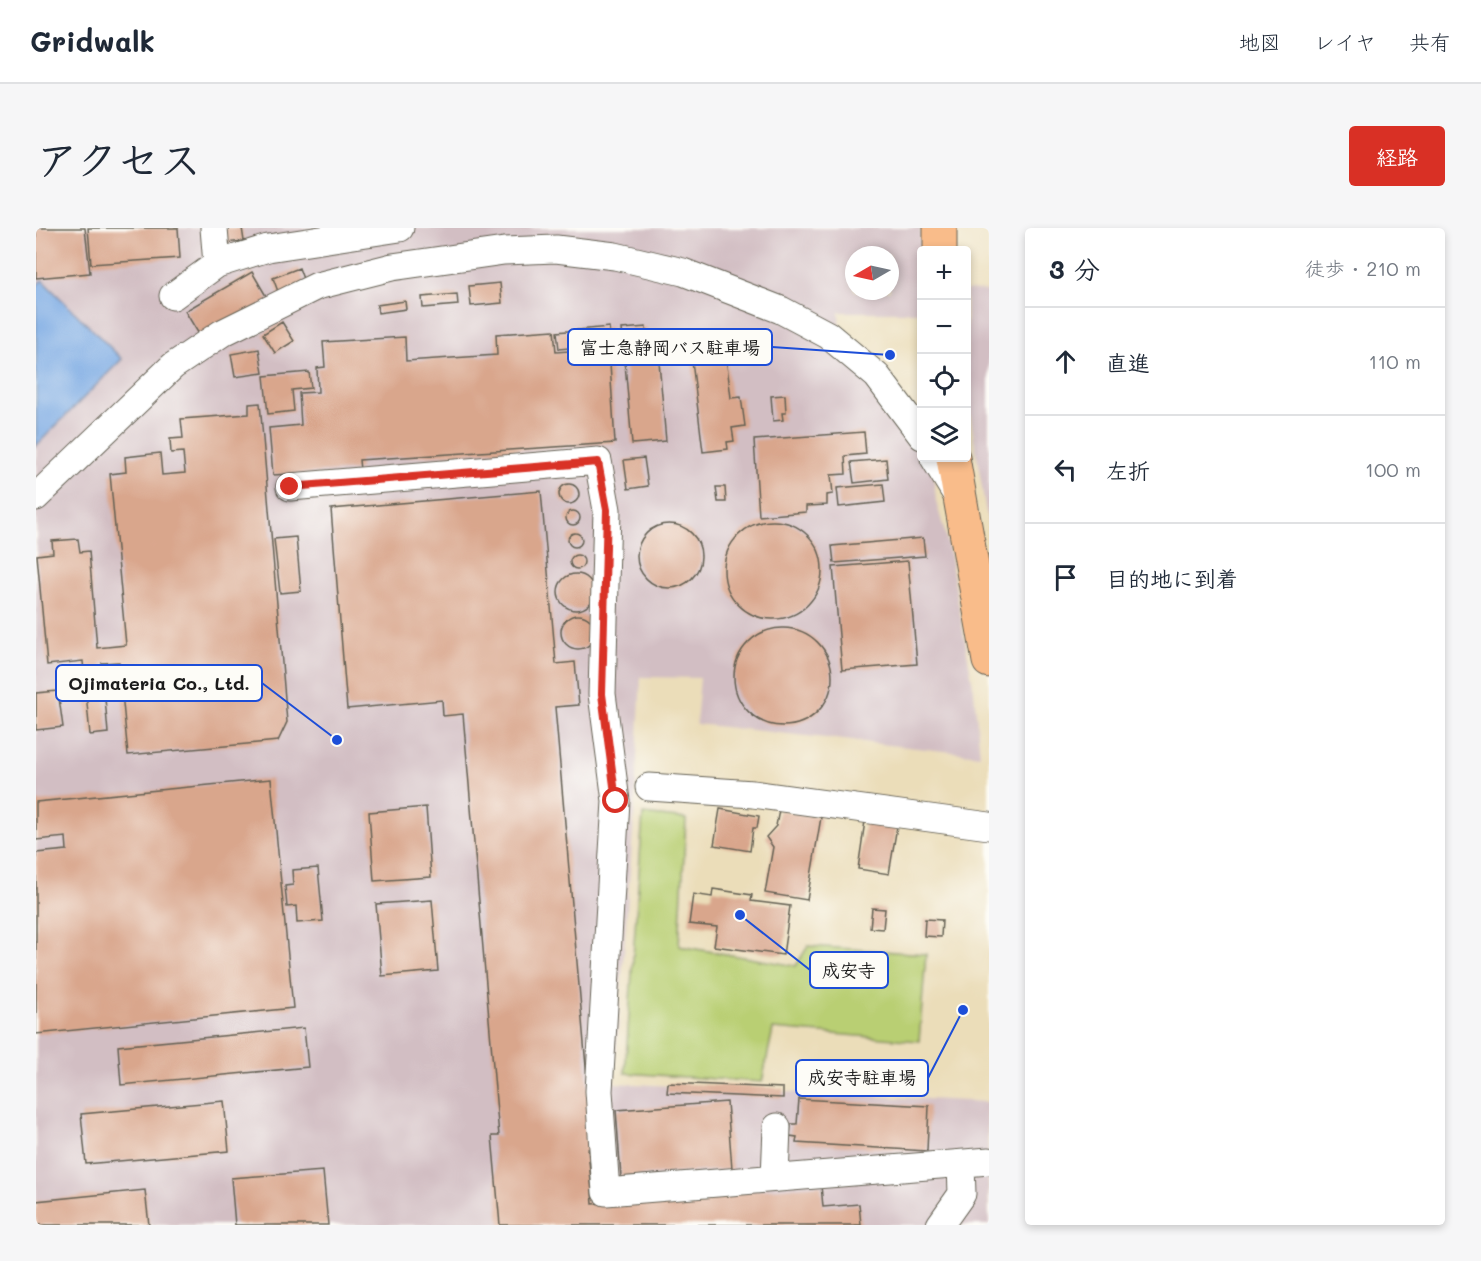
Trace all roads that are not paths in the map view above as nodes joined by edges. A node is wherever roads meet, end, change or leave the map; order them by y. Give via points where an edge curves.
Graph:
1 (214, 228) edge
2 (400, 228) edge
3 (940, 228) edge
4 (940, 246) edge
5 (217, 264) junction
6 (173, 296) dead end
7 (917, 431) edge
8 (936, 462) edge
9 (954, 462) edge
10 (290, 487) dead end
11 (36, 496) edge
12 (958, 497) junction
13 (989, 661) edge
14 (649, 787) dead end
15 (989, 826) edge
16 (777, 1126) dead end
17 (989, 1161) edge
18 (961, 1164) junction
19 (775, 1178) junction
20 (940, 1225) edge

1 - 5 street
2 - 5 street via 268,248
3 - 4 main road
5 - 6 street
7 - 11 street via 877,376 828,334 782,310 683,272 615,256 556,249 504,251 392,267 317,286 222,333 173,366
8 - 12 street
9 - 12 main road
10 - 19 street via 598,462 607,510 602,694 616,801 599,1091 606,1192
12 - 13 main road
14 - 15 street via 753,794
16 - 19 street
17 - 18 street
18 - 19 street
18 - 20 street via 962,1194

